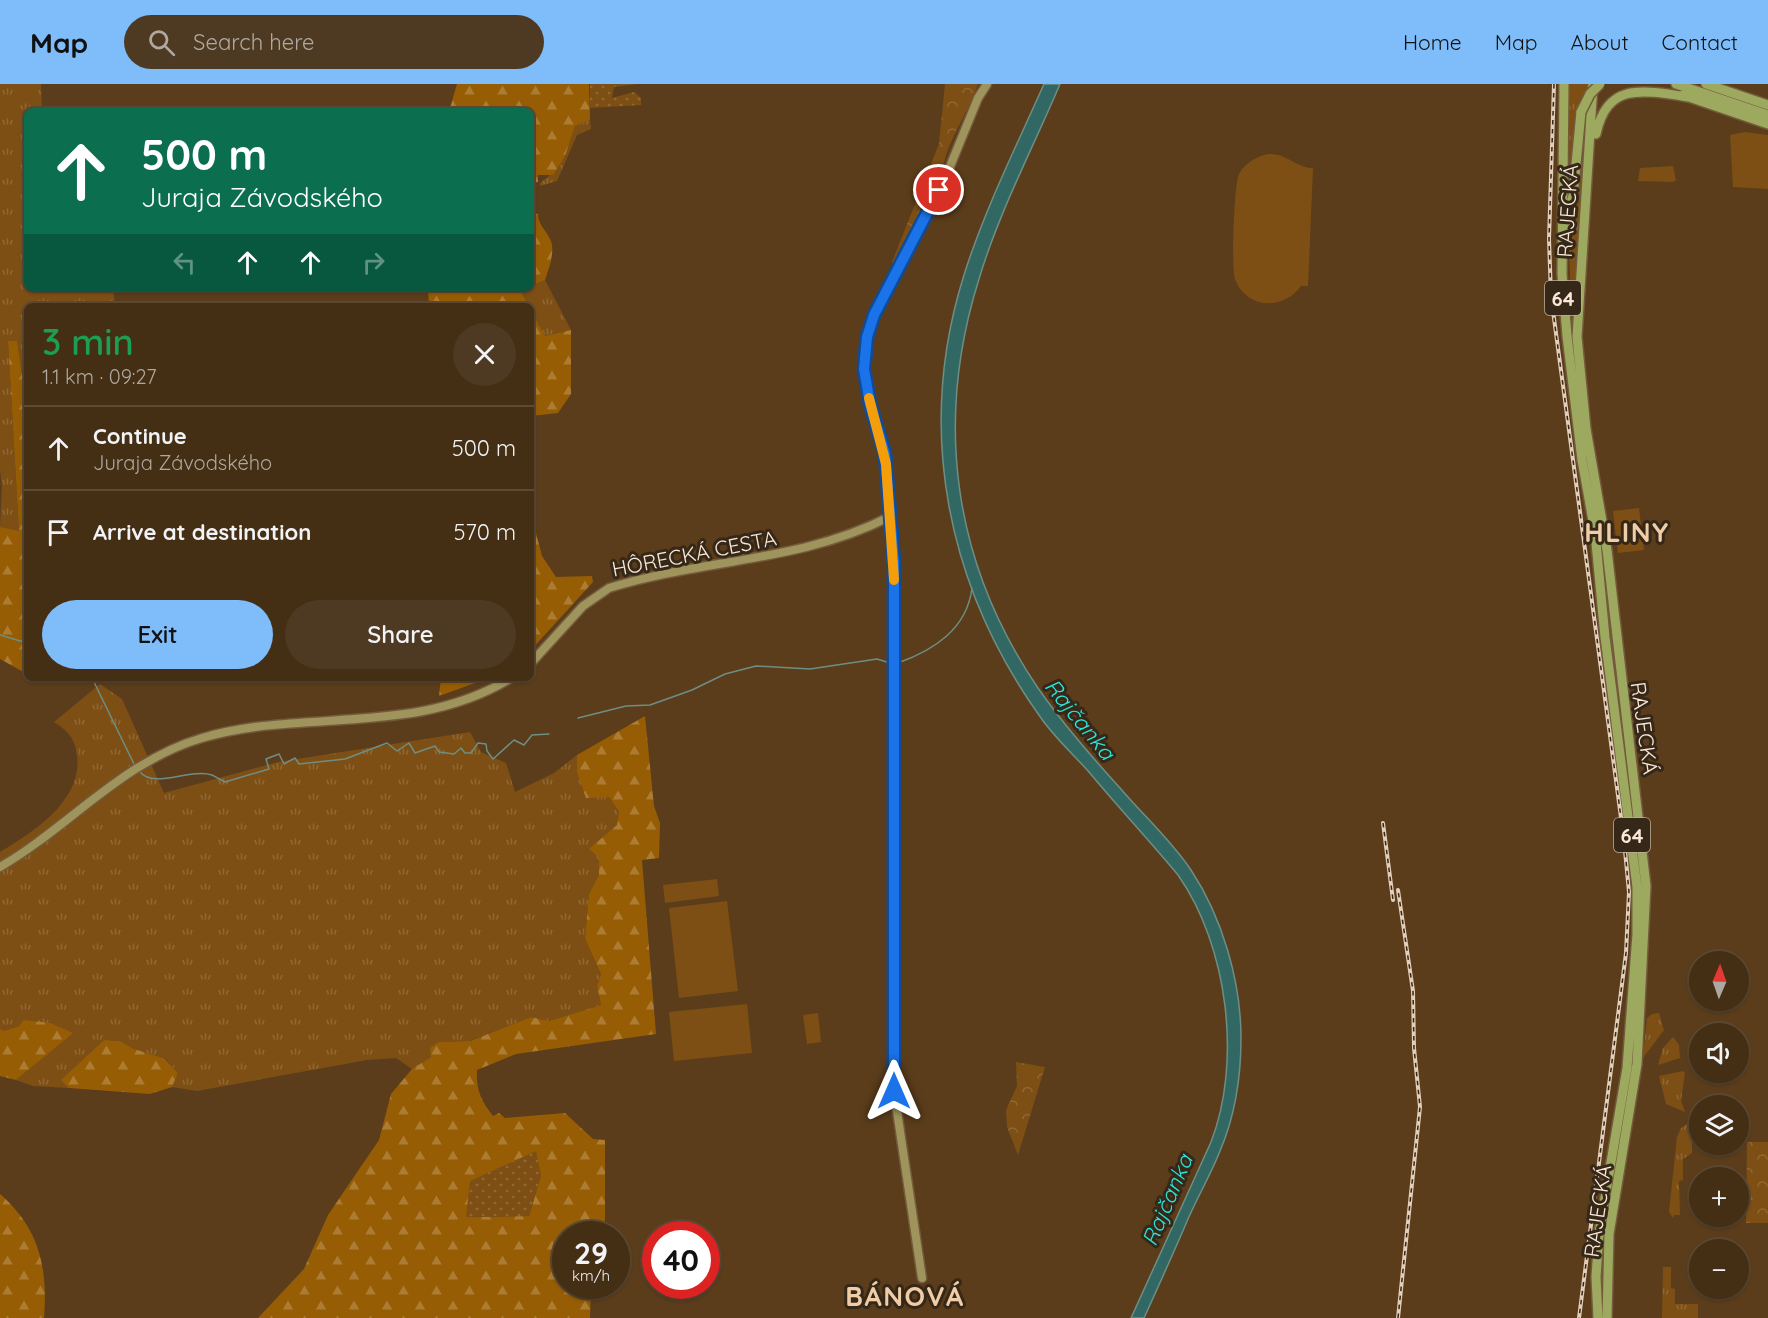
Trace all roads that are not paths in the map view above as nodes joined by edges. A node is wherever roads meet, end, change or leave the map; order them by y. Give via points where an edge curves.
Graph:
1 (987, 84) edge
2 (1564, 84) edge
3 (1593, 84) edge
4 (1600, 84) edge
5 (1656, 84) edge
6 (1676, 84) edge
7 (1706, 84) edge
8 (1689, 97) junction
9 (1768, 105) edge
10 (1768, 115) edge
11 (1768, 124) edge
12 (1590, 144) junction
13 (1562, 244) junction
14 (890, 517) junction
15 (534, 660) edge
16 (505, 681) edge
17 (0, 867) edge
18 (922, 1278) dead end
19 (1598, 1318) edge
20 (1607, 1318) edge

1 - 14 street via 867,337 865,380 885,454
2 - 13 main road
3 - 12 main road
4 - 13 main road, bridge via 1581,112 1568,227
5 - 8 main road
6 - 10 main road
7 - 9 main road
8 - 11 main road
8 - 12 main road via 1642,89 1616,92 1603,105
12 - 20 main road, RAJECKÁ / 64 via 1577,337 1580,379 1604,533 1646,886 1637,1064 1609,1234
13 - 19 main road, RAJECKÁ / 64 via 1568,353 1595,532 1637,887 1627,1068 1599,1233
14 - 15 street, HÔRECKÁ CESTA via 803,550 609,588 583,606
14 - 18 street via 894,562 894,1091
16 - 17 street via 466,699 418,713 236,730 201,738 162,753 137,769

